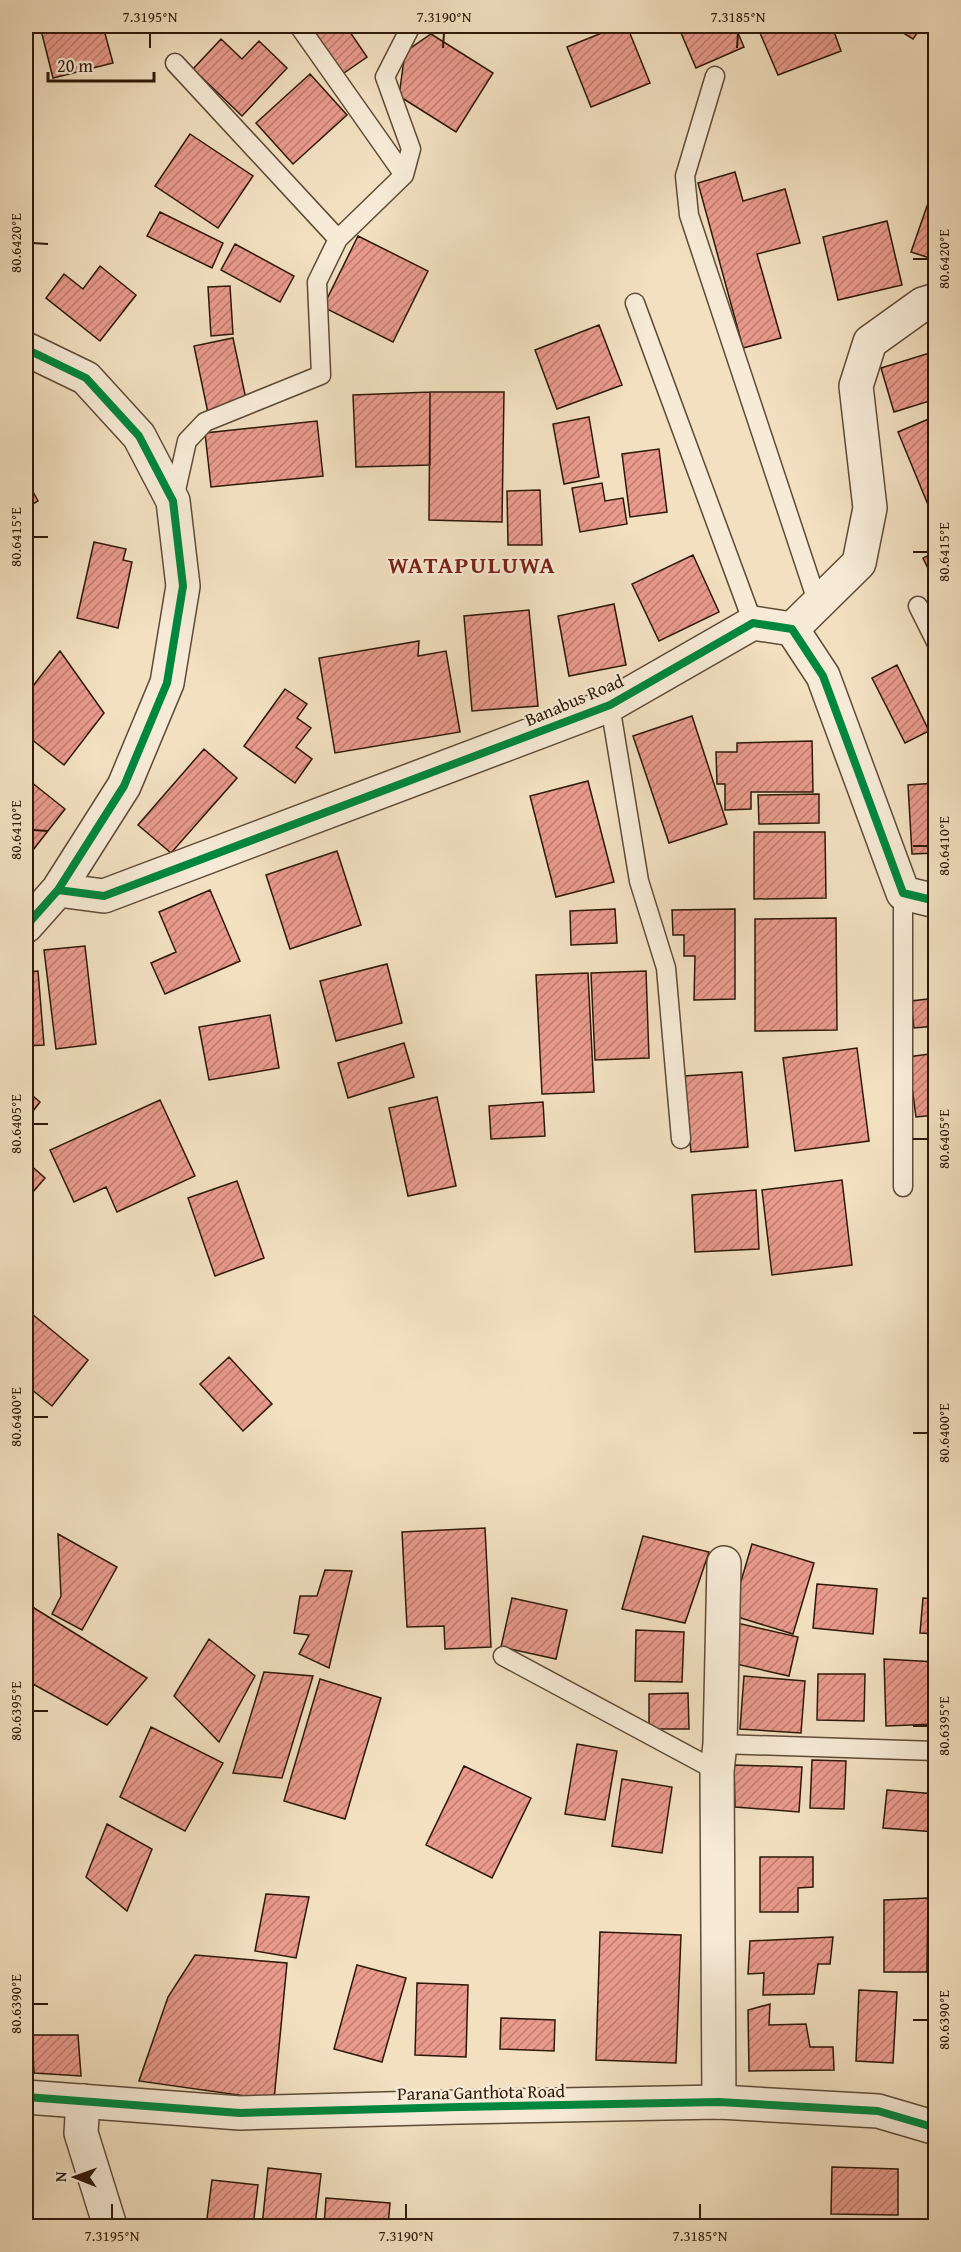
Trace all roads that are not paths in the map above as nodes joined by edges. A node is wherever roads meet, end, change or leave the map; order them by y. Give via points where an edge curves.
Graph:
1 (299, 26) edge
2 (411, 26) edge
3 (175, 63) dead end
4 (715, 76) dead end
5 (404, 175) junction
6 (338, 239) junction
7 (936, 300) edge
8 (635, 303) dead end
9 (26, 349) edge
10 (173, 501) junction
11 (818, 604) junction
12 (918, 606) dead end
13 (753, 623) junction
14 (792, 629) junction
15 (936, 642) edge
16 (610, 705) junction
17 (58, 890) junction
18 (903, 893) junction
19 (936, 901) edge
20 (26, 926) edge
21 (681, 1139) dead end
22 (903, 1187) dead end
23 (724, 1563) dead end
24 (503, 1656) dead end
25 (936, 1751) edge
26 (718, 1758) junction
27 (26, 2097) edge
28 (82, 2101) junction
29 (719, 2102) junction
30 (936, 2128) edge
31 (110, 2226) edge

1 - 5 lane
2 - 5 lane via 385,77 411,149
3 - 6 lane
4 - 11 lane via 685,176 689,215
5 - 6 lane
6 - 10 lane via 316,282 321,375 205,422 187,441
7 - 11 street via 923,303 870,342 856,386 870,508 859,563
8 - 13 lane
9 - 10 street via 86,378 139,436
10 - 17 street via 183,586 167,683 124,786
11 - 14 street
12 - 15 lane
13 - 14 street
13 - 16 street, Banabus Road
14 - 18 street via 823,676
16 - 17 street, Banabus Road via 104,896
16 - 21 lane via 639,881 666,968
17 - 20 street
18 - 19 street
18 - 22 lane
23 - 26 street
24 - 26 lane
25 - 26 lane
26 - 29 street
27 - 28 street, Parana Ganthota Road
28 - 29 street, Parana Ganthota Road via 240,2114
28 - 31 street via 81,2133
29 - 30 street, Parana Ganthota Road via 878,2111

